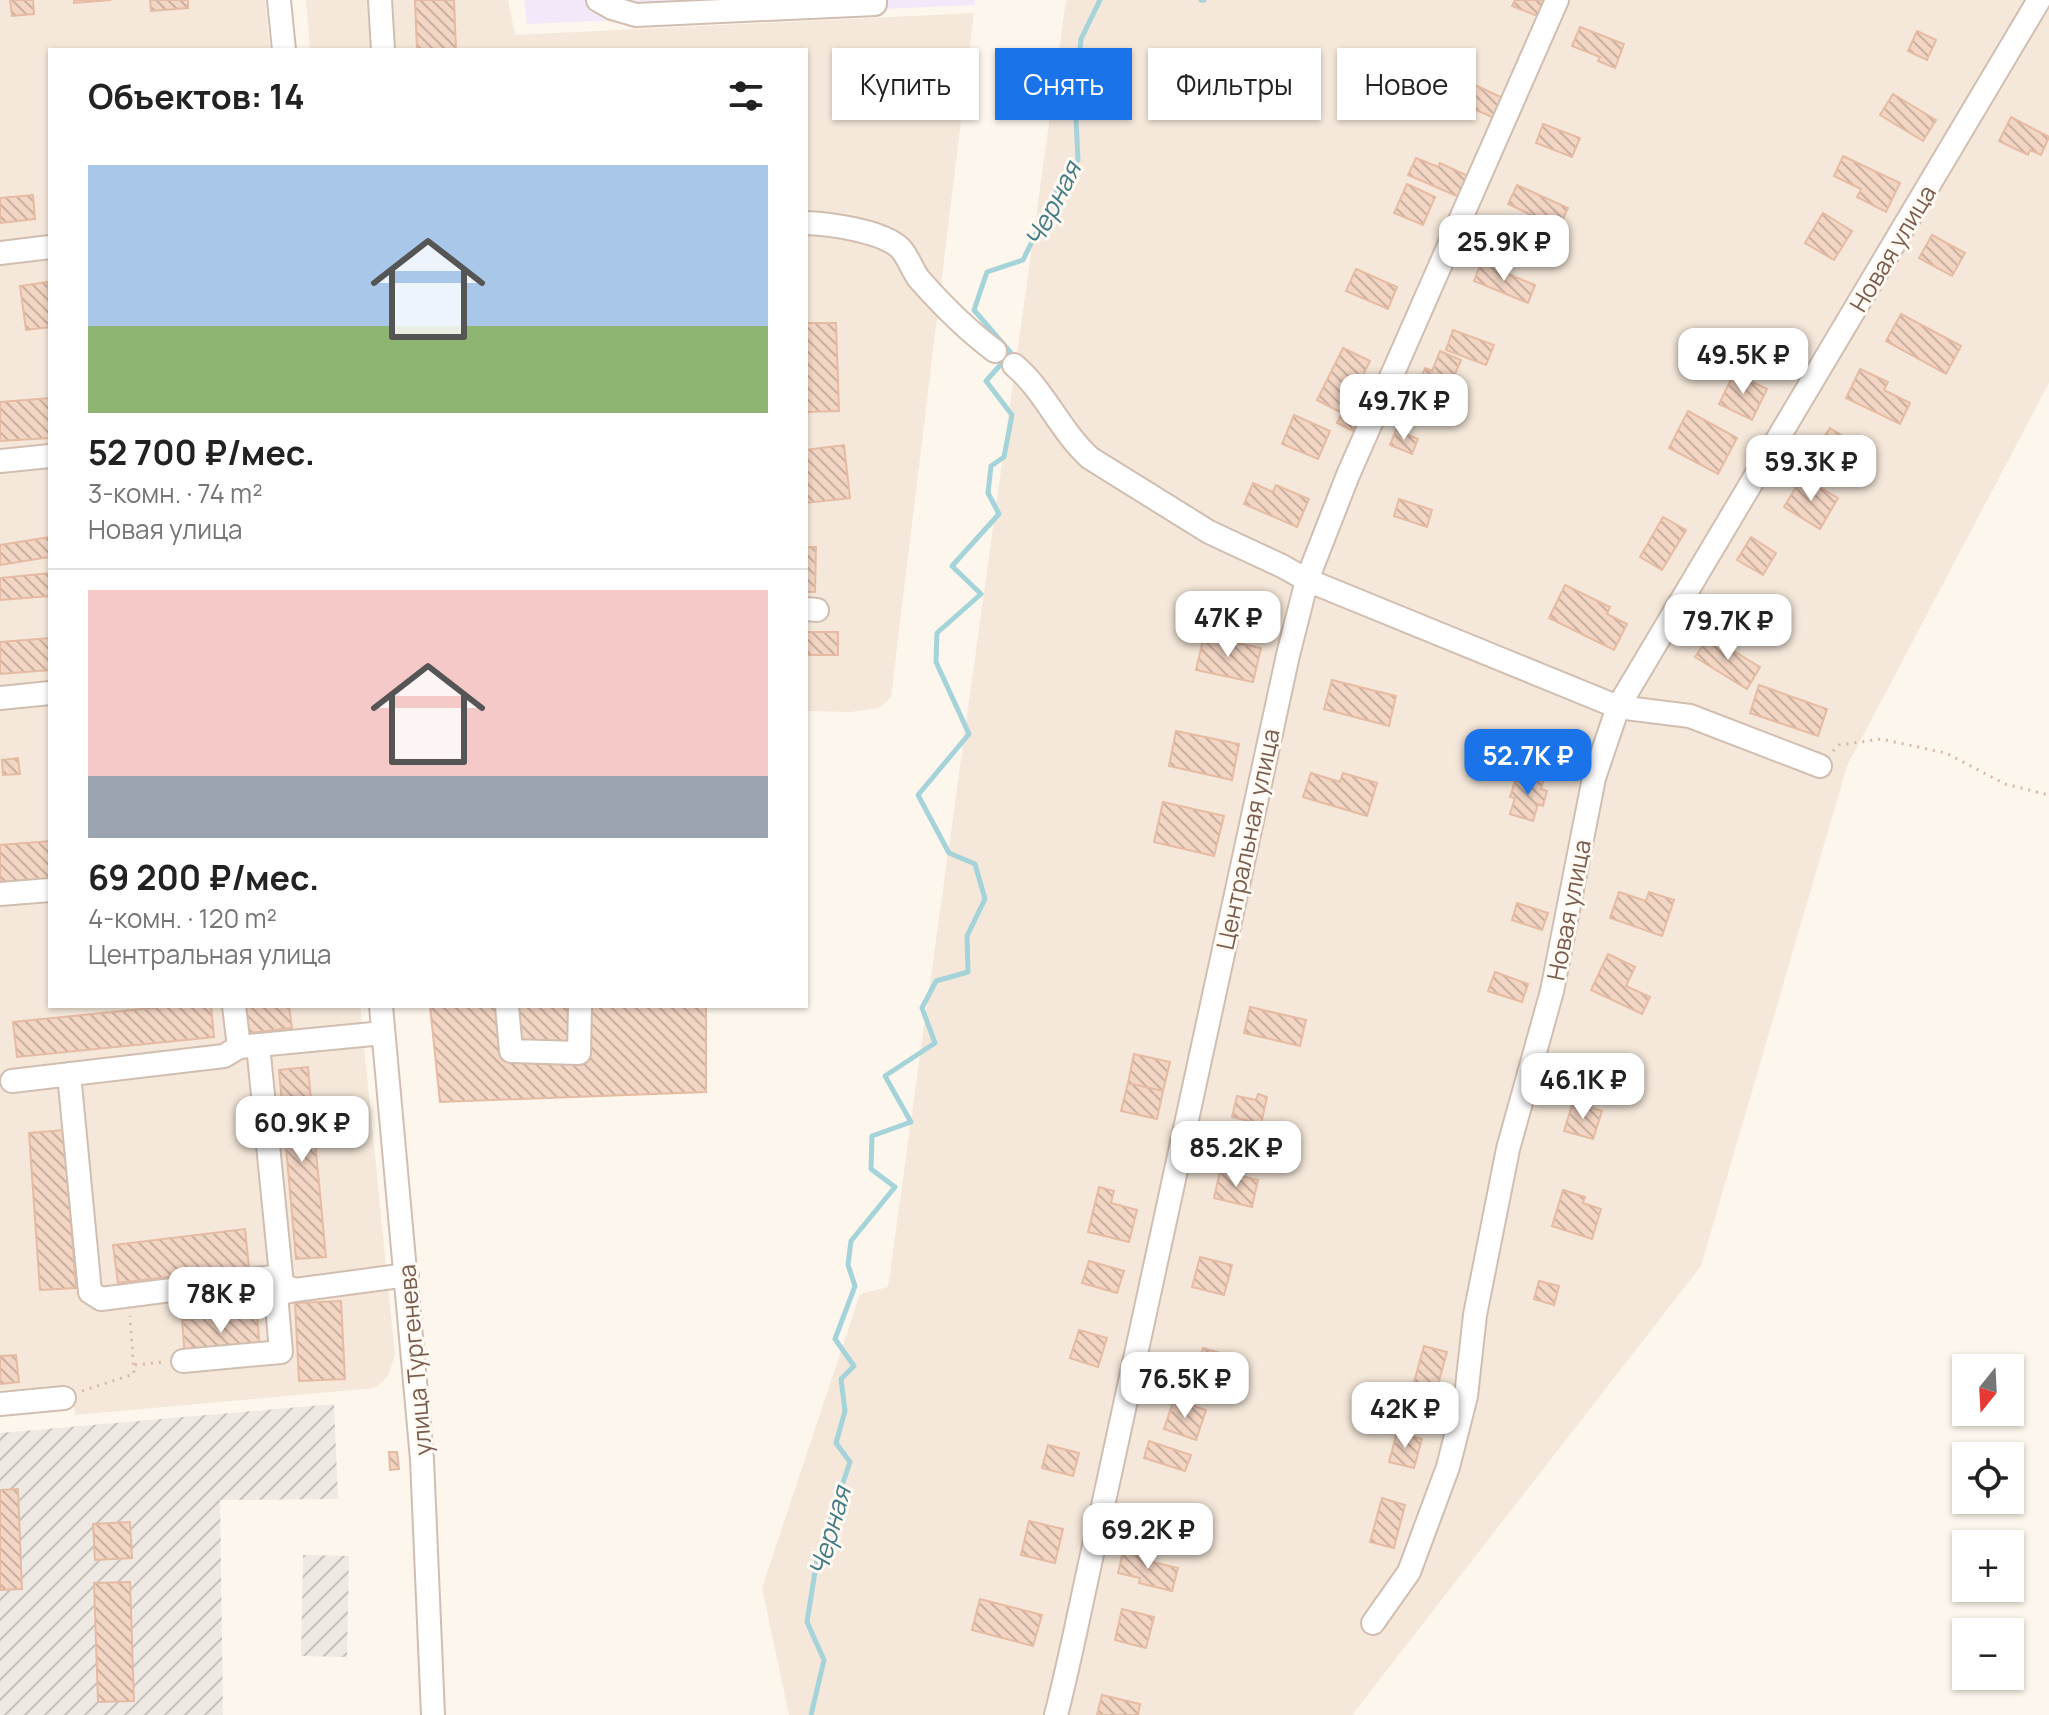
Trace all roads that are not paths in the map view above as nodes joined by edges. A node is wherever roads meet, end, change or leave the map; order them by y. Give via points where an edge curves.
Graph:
1 (279, 0) edge
2 (380, 0) edge
3 (598, 0) edge
4 (875, 0) edge
5 (1557, 0) edge
6 (2039, 0) edge
7 (284, 48) edge
8 (383, 48) edge
9 (808, 223) edge
10 (48, 247) edge
11 (0, 253) edge
12 (995, 351) dead end
13 (1014, 365) dead end
14 (48, 456) edge
15 (0, 461) edge
16 (1307, 580) junction
17 (48, 693) edge
18 (0, 698) edge
19 (1618, 707) junction
20 (1820, 766) road end
21 (48, 890) edge
22 (0, 894) edge
23 (235, 1008) edge
24 (381, 1008) edge
25 (507, 1008) edge
26 (580, 1008) edge
27 (383, 1033) junction
28 (249, 1046) junction
29 (69, 1074) junction
30 (12, 1081) dead end
31 (407, 1275) junction
32 (288, 1283) junction
33 (183, 1361) road end
34 (64, 1398) road end
35 (0, 1404) edge
36 (1373, 1623) dead end
37 (433, 1715) edge
38 (1056, 1715) edge

1 - 7 street
2 - 8 street
3 - 4 street via 636,15
5 - 16 street, Центральная улица
6 - 19 street, Новая улица
9 - 12 street via 864,231 900,248 917,277
10 - 11 street
13 - 16 street via 1090,458 1209,532
14 - 15 street
16 - 19 street
16 - 38 street, Центральная улица
17 - 18 street
19 - 20 street via 1690,716
19 - 36 street, Новая улица via 1594,778 1552,991 1508,1149 1475,1315 1466,1396 1448,1467 1409,1572
21 - 22 street
23 - 28 street
24 - 27 street, улица Тургенева
25 - 26 street via 511,1051 579,1053
27 - 28 street
27 - 31 street, улица Тургенева
28 - 29 street via 224,1056
28 - 32 street
29 - 30 street
29 - 32 street via 90,1292 101,1299
31 - 32 street
31 - 37 street, улица Тургенева via 422,1459
32 - 33 street via 276,1294 281,1352
34 - 35 street

